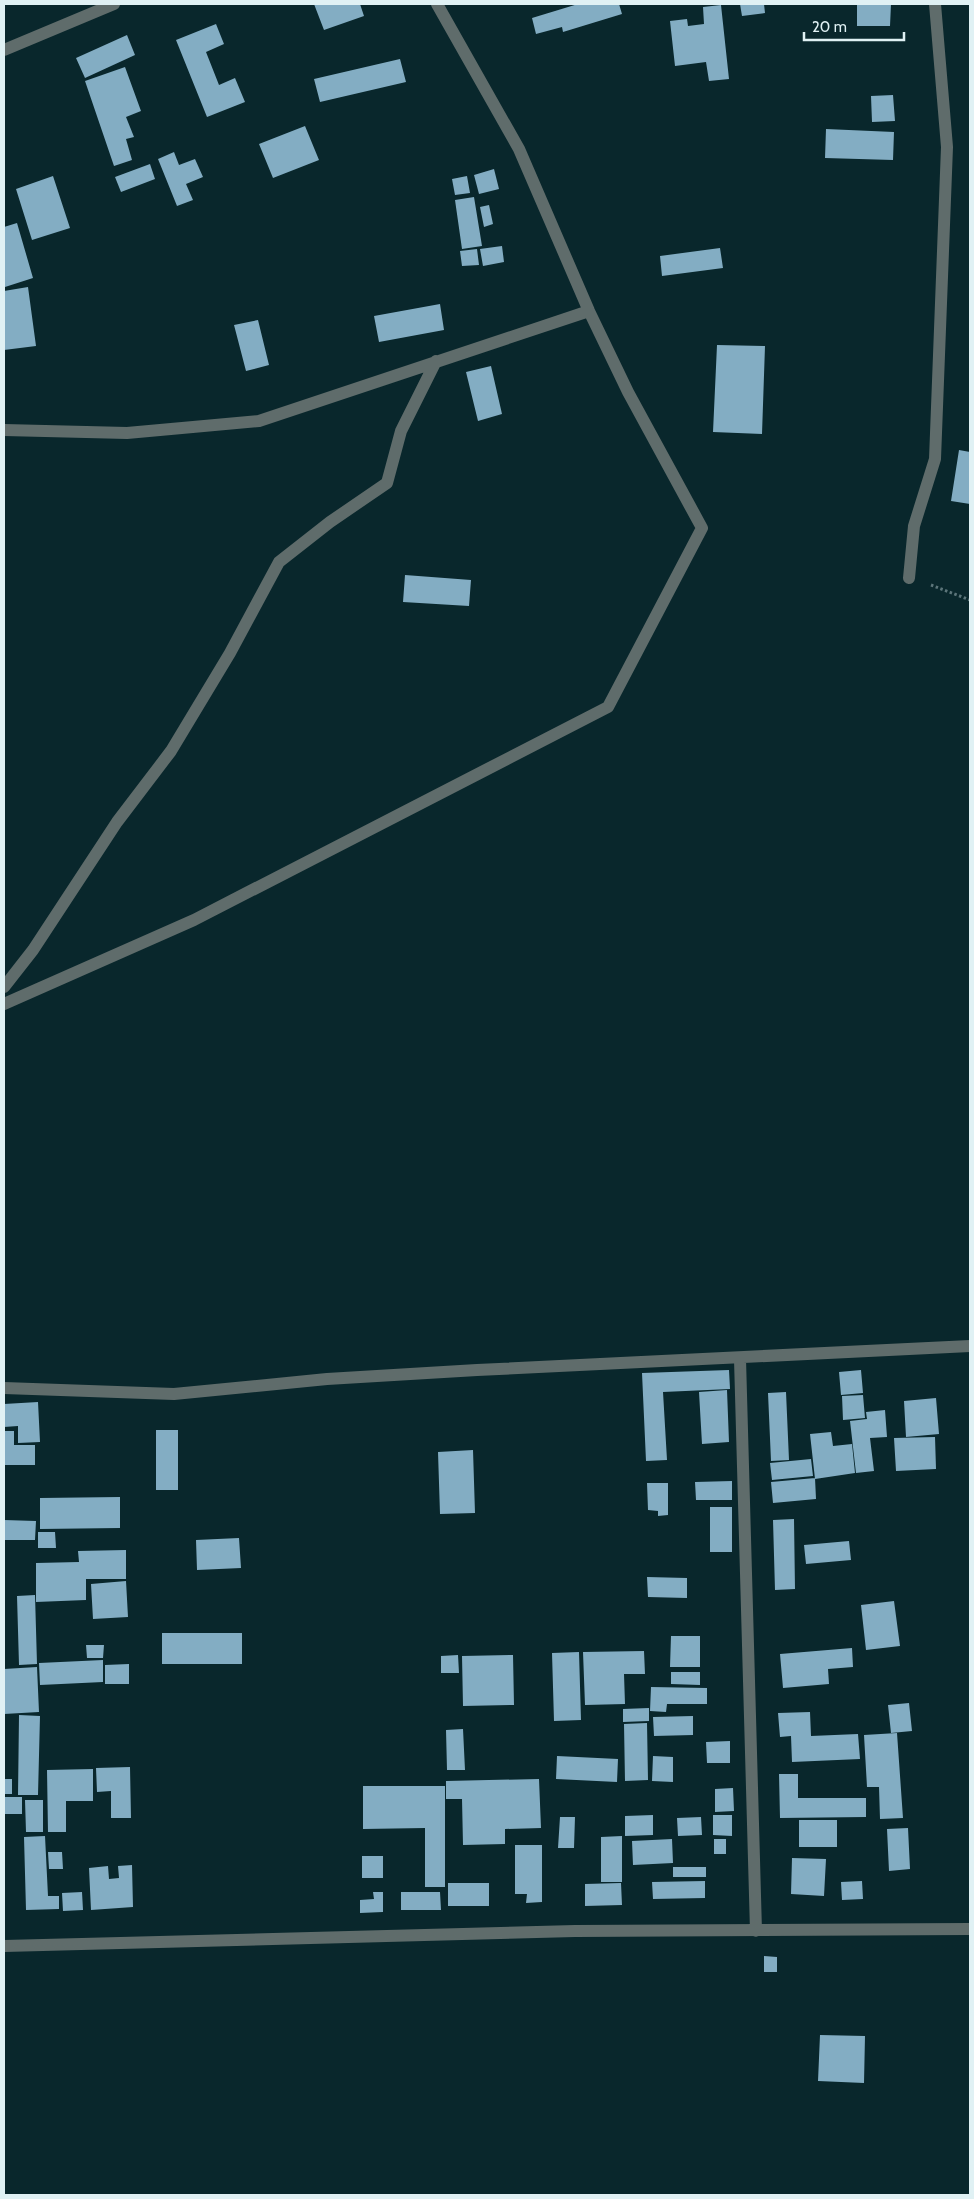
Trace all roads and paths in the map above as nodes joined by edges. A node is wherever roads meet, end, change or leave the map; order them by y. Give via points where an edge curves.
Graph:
1 (114, 4) edge
2 (437, 4) edge
3 (935, 4) edge
4 (4, 50) edge
5 (589, 311) junction
6 (436, 361) junction
7 (4, 430) edge
8 (909, 578) joint
9 (970, 600) edge
10 (4, 988) edge
11 (4, 1004) edge
12 (970, 1346) edge
13 (740, 1359) junction
14 (4, 1388) edge
15 (970, 1929) edge
16 (756, 1930) junction
17 (4, 1946) edge

1 - 4 street
2 - 5 street via 519,149
3 - 8 street via 948,147 935,459 914,526
5 - 6 street
5 - 11 street via 628,392 702,528 608,706 194,920
6 - 7 street via 259,421 127,433
6 - 10 street via 401,431 387,483 279,562 172,751 117,822 33,950
8 - 9 path
12 - 13 street
13 - 14 street via 327,1379 174,1394
13 - 16 street
15 - 16 street
16 - 17 street via 575,1931

